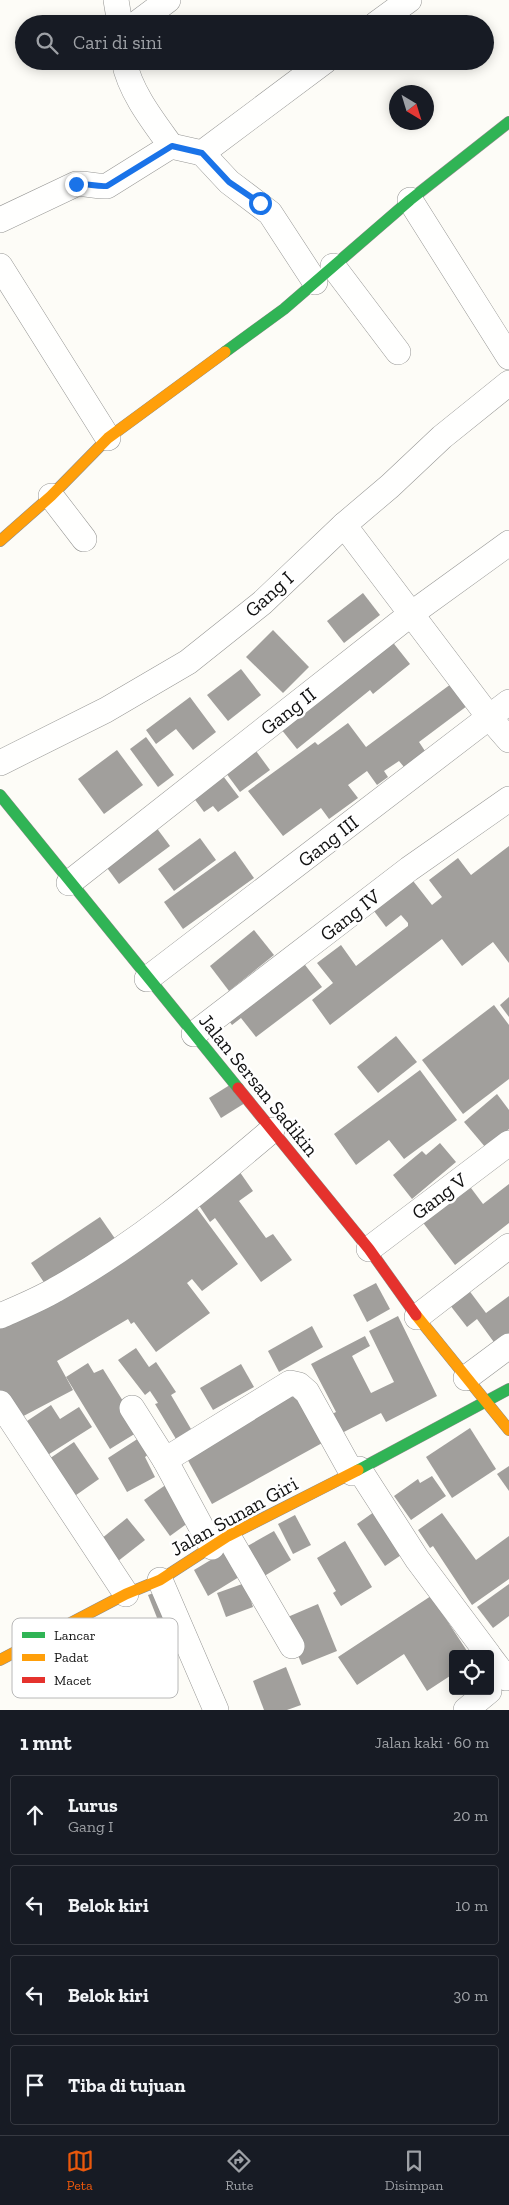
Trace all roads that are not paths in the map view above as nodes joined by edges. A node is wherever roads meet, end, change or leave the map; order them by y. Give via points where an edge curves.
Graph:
1 (116, 0) edge
2 (168, 0) edge
3 (409, 0) edge
4 (118, 15) edge
5 (148, 15) edge
6 (388, 15) edge
7 (127, 70) edge
8 (313, 70) edge
9 (509, 122) edge
10 (172, 146) junction
11 (202, 153) junction
12 (410, 200) junction
13 (0, 220) edge
14 (0, 266) edge
15 (324, 274) junction
16 (398, 352) dead end
17 (509, 357) edge
18 (509, 384) edge
19 (108, 438) junction
20 (51, 496) junction
21 (344, 525) junction
22 (84, 539) dead end
23 (0, 541) edge
24 (509, 543) edge
25 (411, 614) junction
26 (509, 702) edge
27 (489, 717) junction
28 (509, 740) edge
29 (0, 763) edge
30 (0, 795) edge
31 (509, 799) edge
32 (69, 882) junction
33 (147, 979) junction
34 (194, 1034) junction
35 (272, 1130) junction
36 (509, 1142) edge
37 (509, 1246) edge
38 (368, 1250) junction
39 (0, 1316) edge
40 (417, 1316) junction
41 (509, 1346) edge
42 (466, 1378) junction
43 (509, 1388) edge
44 (486, 1402) junction
45 (0, 1403) edge
46 (132, 1408) dead end
47 (509, 1430) edge
48 (165, 1460) junction
49 (356, 1471) junction
50 (220, 1542) junction
51 (160, 1580) junction
52 (126, 1594) junction
53 (80, 1618) edge
54 (176, 1618) edge
55 (178, 1622) edge
56 (292, 1646) dead end
57 (485, 1650) edge
58 (12, 1654) edge
59 (0, 1660) edge
60 (494, 1670) edge
61 (499, 1684) edge
62 (216, 1710) edge
63 (466, 1710) edge

1 - 4 street
2 - 5 street
3 - 6 street
7 - 10 street via 147,112
8 - 11 street
9 - 12 street
10 - 11 street
10 - 13 street via 107,186 76,184
11 - 15 street via 229,182 260,203
12 - 15 street
12 - 17 street
14 - 19 street
15 - 16 street
15 - 19 street via 284,309
18 - 21 street, Gang I via 442,437
19 - 20 street
20 - 22 street
20 - 23 street
21 - 25 street
21 - 29 street, Gang I via 262,603 188,662 106,710
24 - 25 street, Gang II
25 - 27 street
25 - 32 street, Gang II
26 - 27 street, Gang III
27 - 28 street
27 - 33 street, Gang III
30 - 32 street, Jalan Sersan Sadikin
31 - 34 street, Gang IV via 409,870
32 - 33 street, Jalan Sersan Sadikin
33 - 34 street, Jalan Sersan Sadikin
34 - 35 street, Jalan Sersan Sadikin
35 - 38 street, Jalan Sersan Sadikin
35 - 39 street via 204,1188 111,1256 54,1291
36 - 38 street, Gang V
37 - 40 street
38 - 40 street, Jalan Sersan Sadikin
40 - 42 street, Jalan Sersan Sadikin
41 - 42 street
42 - 44 street, Jalan Sersan Sadikin
43 - 44 street, Jalan Sunan Giri
44 - 47 street, Jalan Sersan Sadikin
44 - 49 street, Jalan Sunan Giri
45 - 52 street
46 - 48 street
48 - 49 street via 290,1383 300,1385 307,1392
48 - 50 street
49 - 50 street, Jalan Sunan Giri
49 - 57 street via 417,1560
50 - 51 street, Jalan Sunan Giri
50 - 56 street
51 - 52 street, Jalan Sunan Giri
51 - 54 street
52 - 53 street, Jalan Sunan Giri
55 - 62 street
58 - 59 street, Jalan Sunan Giri
60 - 61 street
61 - 63 street

